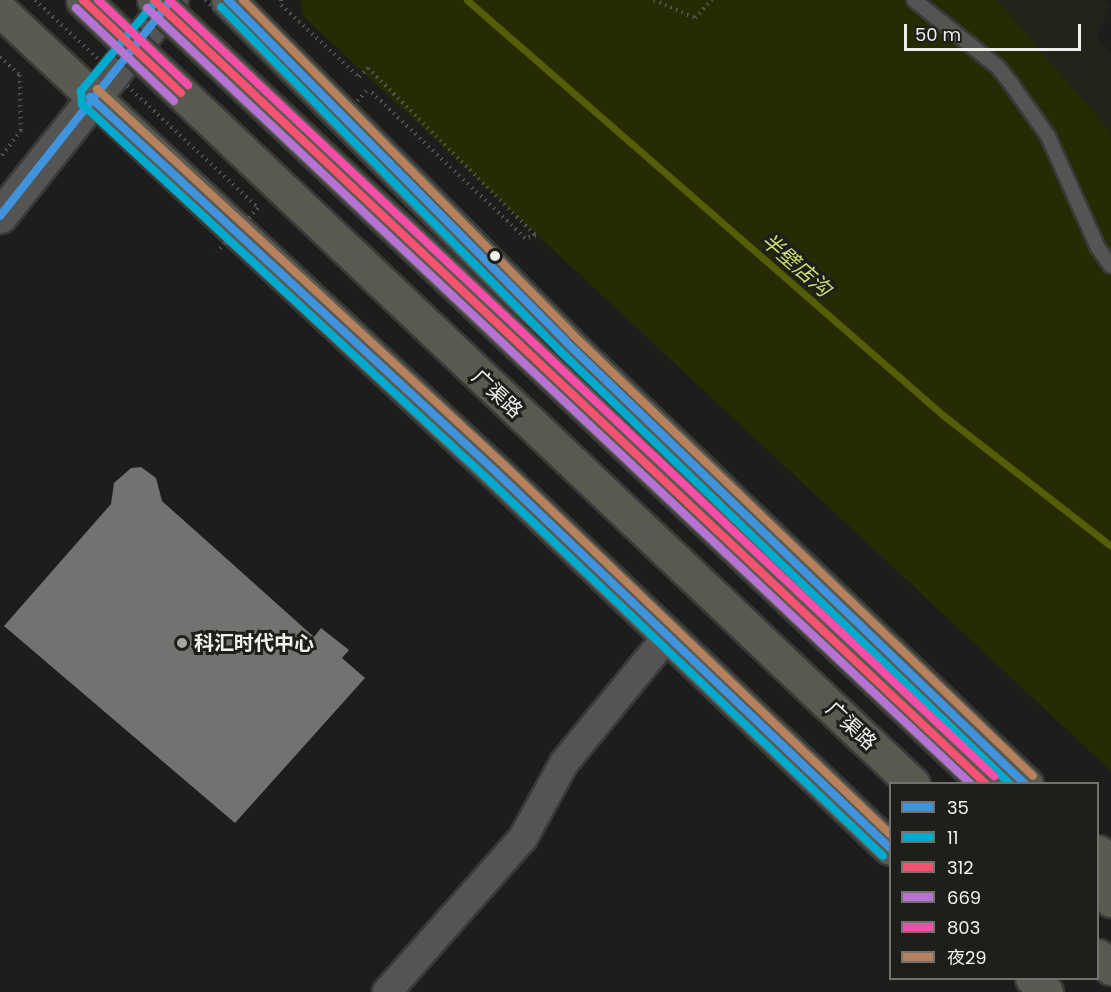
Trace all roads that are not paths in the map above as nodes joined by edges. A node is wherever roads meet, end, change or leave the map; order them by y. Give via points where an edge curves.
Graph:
1 (83, 0) edge
2 (154, 0) edge
3 (171, 0) edge
4 (228, 0) edge
5 (914, 0) edge
6 (0, 10) edge
7 (90, 98) junction
8 (0, 216) edge
9 (1111, 266) edge
10 (666, 638) junction
11 (912, 782) edge
12 (986, 782) edge
13 (1025, 782) edge
14 (889, 846) edge
15 (1099, 853) edge
16 (1111, 865) edge
17 (1099, 889) edge
18 (1111, 900) edge
19 (1099, 957) edge
20 (1111, 968) edge
21 (1034, 980) edge
22 (387, 992) edge
23 (1047, 992) edge

1 - 11 highway, 广渠路, bridge
2 - 12 highway, bridge
3 - 7 street
4 - 13 main road via 566,342
5 - 9 lane via 998,67 1012,85 1048,136 1098,248
6 - 7 main road
7 - 8 street
7 - 10 main road via 497,473
10 - 14 main road
10 - 22 street via 564,763 524,838
15 - 16 main road
17 - 18 highway
19 - 20 highway
21 - 23 main road

